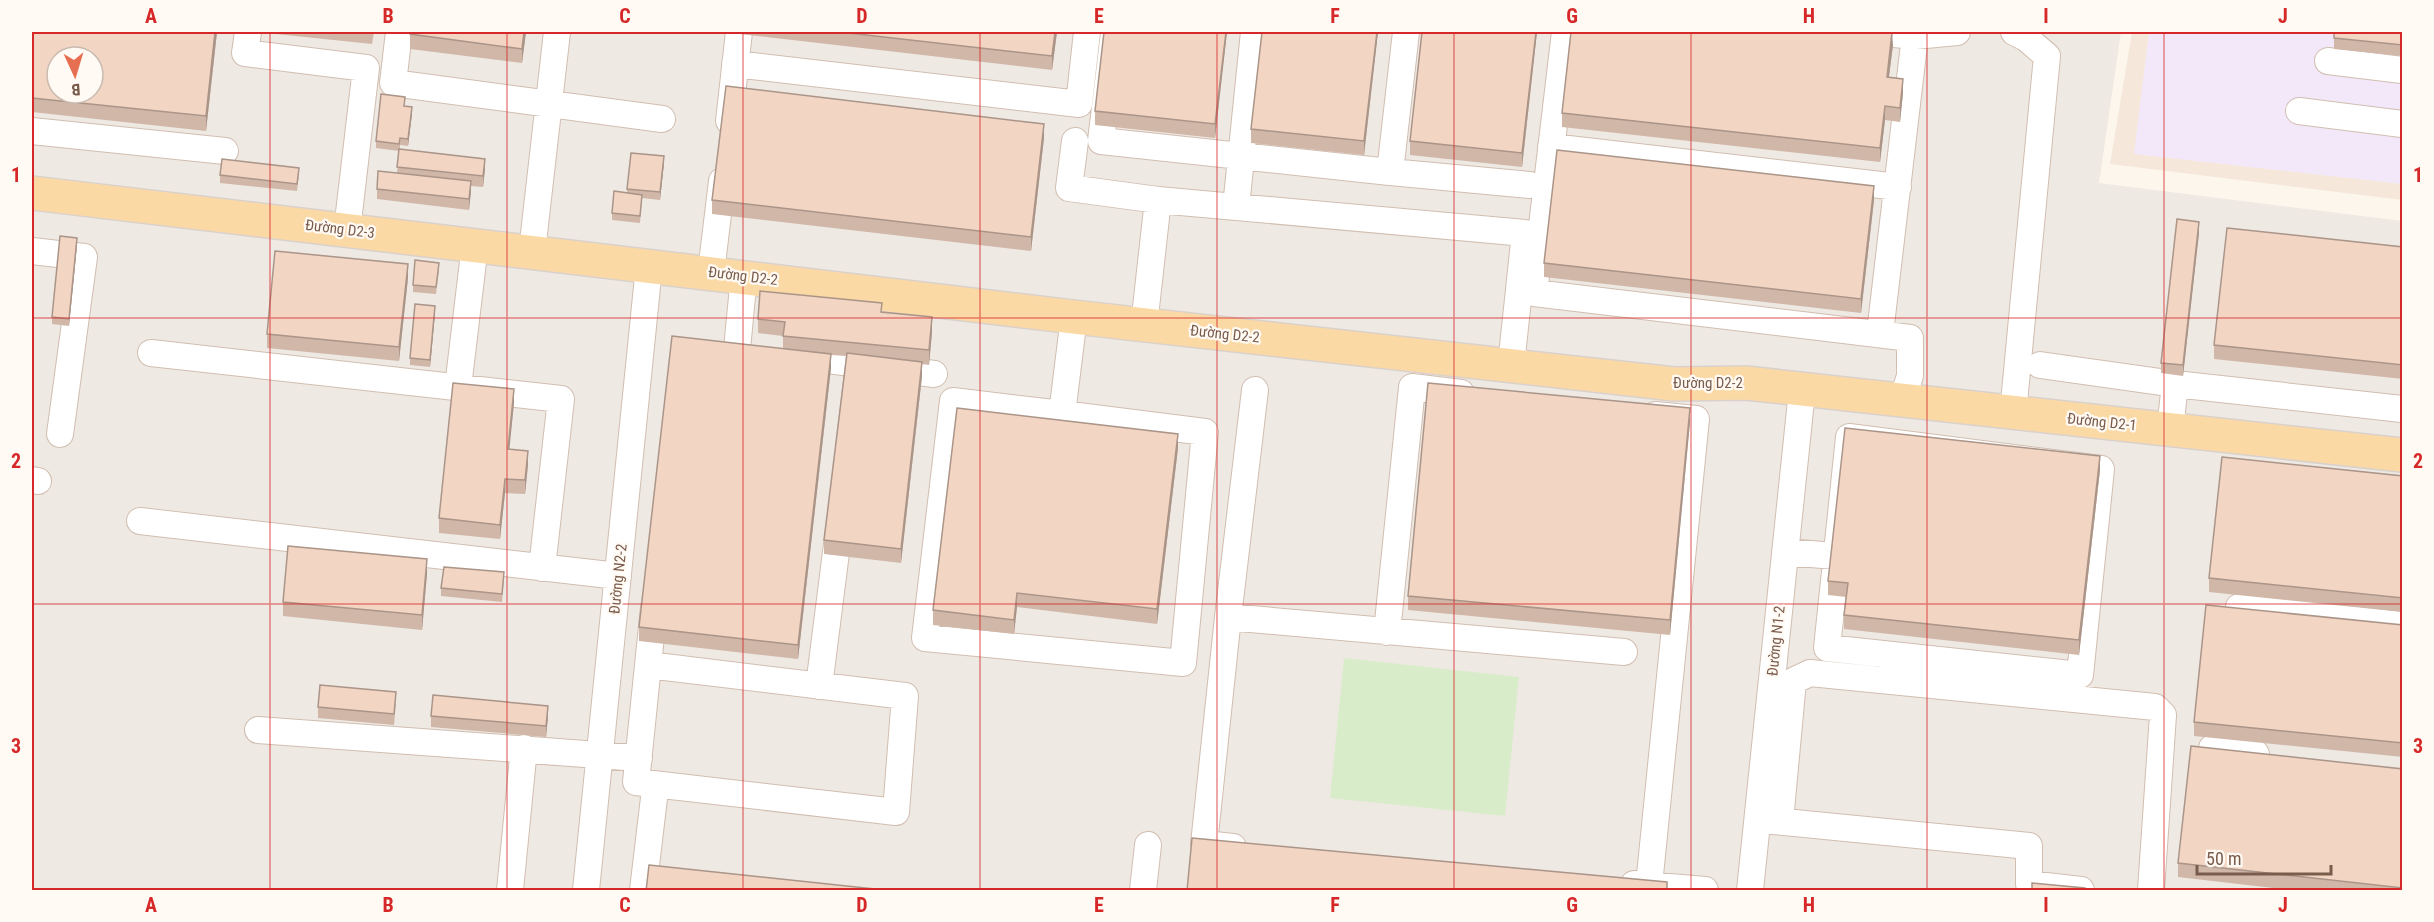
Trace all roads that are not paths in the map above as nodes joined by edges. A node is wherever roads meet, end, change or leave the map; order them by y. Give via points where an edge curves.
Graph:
1 (248, 32) edge
2 (399, 32) edge
3 (557, 32) edge
4 (739, 32) edge
5 (1087, 32) edge
6 (1114, 32) edge
7 (1254, 32) edge
8 (1407, 32) edge
9 (1565, 32) edge
10 (1874, 32) edge
11 (1957, 32) edge
12 (2014, 32) edge
13 (1916, 36) junction
14 (2328, 61) dead end
15 (735, 64) junction
16 (2403, 70) edge
17 (549, 105) junction
18 (2299, 111) dead end
19 (662, 119) dead end
20 (2403, 123) edge
21 (32, 131) edge
22 (1075, 141) dead end
23 (1551, 147) junction
24 (225, 151) dead end
25 (1241, 156) junction
26 (1390, 172) junction
27 (1530, 185) dead end
28 (1898, 187) junction
29 (32, 192) edge
30 (1158, 200) junction
31 (1236, 207) junction
32 (347, 230) junction
33 (476, 245) junction
34 (32, 251) edge
35 (532, 251) junction
36 (649, 267) junction
37 (711, 272) junction
38 (744, 276) junction
39 (1074, 317) junction
40 (1144, 325) junction
41 (1880, 333) junction
42 (151, 353) dead end
43 (1511, 365) junction
44 (2040, 365) dead end
45 (934, 374) dead end
46 (2175, 384) junction
47 (458, 387) junction
48 (1256, 390) dead end
49 (1802, 391) junction
50 (1483, 395) edge
51 (1902, 400) junction
52 (2403, 409) edge
53 (1637, 412) edge
54 (2013, 413) junction
55 (1062, 414) junction
56 (2170, 429) junction
57 (60, 434) dead end
58 (2403, 455) edge
59 (843, 502) edge
60 (140, 521) dead end
61 (1785, 552) junction
62 (1836, 556) junction
63 (542, 568) junction
64 (618, 576) junction
65 (657, 585) edge
66 (2239, 607) edge
67 (1228, 617) junction
68 (2403, 625) edge
69 (1387, 632) junction
70 (1624, 652) dead end
71 (648, 665) junction
72 (819, 686) junction
73 (258, 729) dead end
74 (524, 748) junction
75 (2212, 748) edge
76 (601, 754) junction
77 (2284, 757) edge
78 (639, 758) junction
79 (654, 798) dead end
80 (1769, 820) junction
81 (1148, 845) dead end
82 (1251, 848) edge
83 (652, 875) edge
84 (1614, 881) edge
85 (1649, 885) junction
86 (1705, 890) edge
87 (510, 891) edge
88 (586, 891) edge
89 (1143, 891) edge
90 (1750, 891) edge
91 (2081, 891) edge
92 (2151, 891) edge

1 - 32 street via 245,53 366,68
2 - 17 street via 393,83
3 - 17 street
4 - 15 street
5 - 15 street via 1079,104
6 - 25 street via 1101,141
7 - 25 street
8 - 26 street
9 - 23 street
10 - 13 street
11 - 13 street
12 - 54 street via 2047,56
13 - 28 street
14 - 16 street
15 - 37 street
17 - 19 street
17 - 35 street
18 - 20 street
21 - 24 street
22 - 30 street via 1069,188
23 - 28 street
23 - 41 street via 1534,293
25 - 26 street
25 - 31 street
26 - 27 street
28 - 41 street
29 - 32 main road, Đường D2-3
30 - 31 street
30 - 40 street
31 - 43 street via 1526,233
32 - 33 main road, Đường D2-3
33 - 35 main road, Đường D2-3
33 - 47 street
34 - 57 street via 84,257
35 - 36 main road, Đường D2-3
36 - 37 main road, Đường D2-2
36 - 64 street, Đường N2-2
37 - 38 main road, Đường D2-2
38 - 39 main road, Đường D2-2
38 - 45 street via 746,350 860,375
39 - 40 main road, Đường D2-2
39 - 55 street
40 - 43 main road, Đường D2-2
41 - 51 street via 1910,338 1910,376
42 - 47 street
43 - 49 main road, Đường D2-2 via 1674,384 1746,383
44 - 46 street
46 - 52 street
46 - 56 street
47 - 63 street via 561,399
48 - 67 street
49 - 51 main road, Đường D2-1
49 - 61 street, Đường N1-2
50 - 69 street via 1412,387
51 - 54 main road, Đường D2-1
53 - 85 street via 1696,419
54 - 56 main road, Đường D2-1
55 - 55 street via 953,400 926,638 1183,663 1205,432
56 - 58 main road, Đường D2-1
59 - 72 street
60 - 63 street
61 - 62 street
61 - 80 street, Đường N1-2
62 - 62 street via 1827,648 2080,675 2101,469 1849,437
63 - 64 street
64 - 76 street, Đường N2-2
65 - 71 street
66 - 68 street
67 - 69 street
67 - 82 street via 1204,844
69 - 70 street
71 - 72 street
71 - 78 street
72 - 78 street via 906,696 896,812 636,782
73 - 74 street
74 - 76 street
74 - 87 street
75 - 77 street
76 - 78 street
76 - 88 street, Đường N2-2
79 - 83 street
80 - 90 street, Đường N1-2
80 - 91 street via 2029,846 2029,884
80 - 92 street via 1793,681 1810,673 2155,707 2163,715
81 - 89 street
84 - 85 street
85 - 86 street

